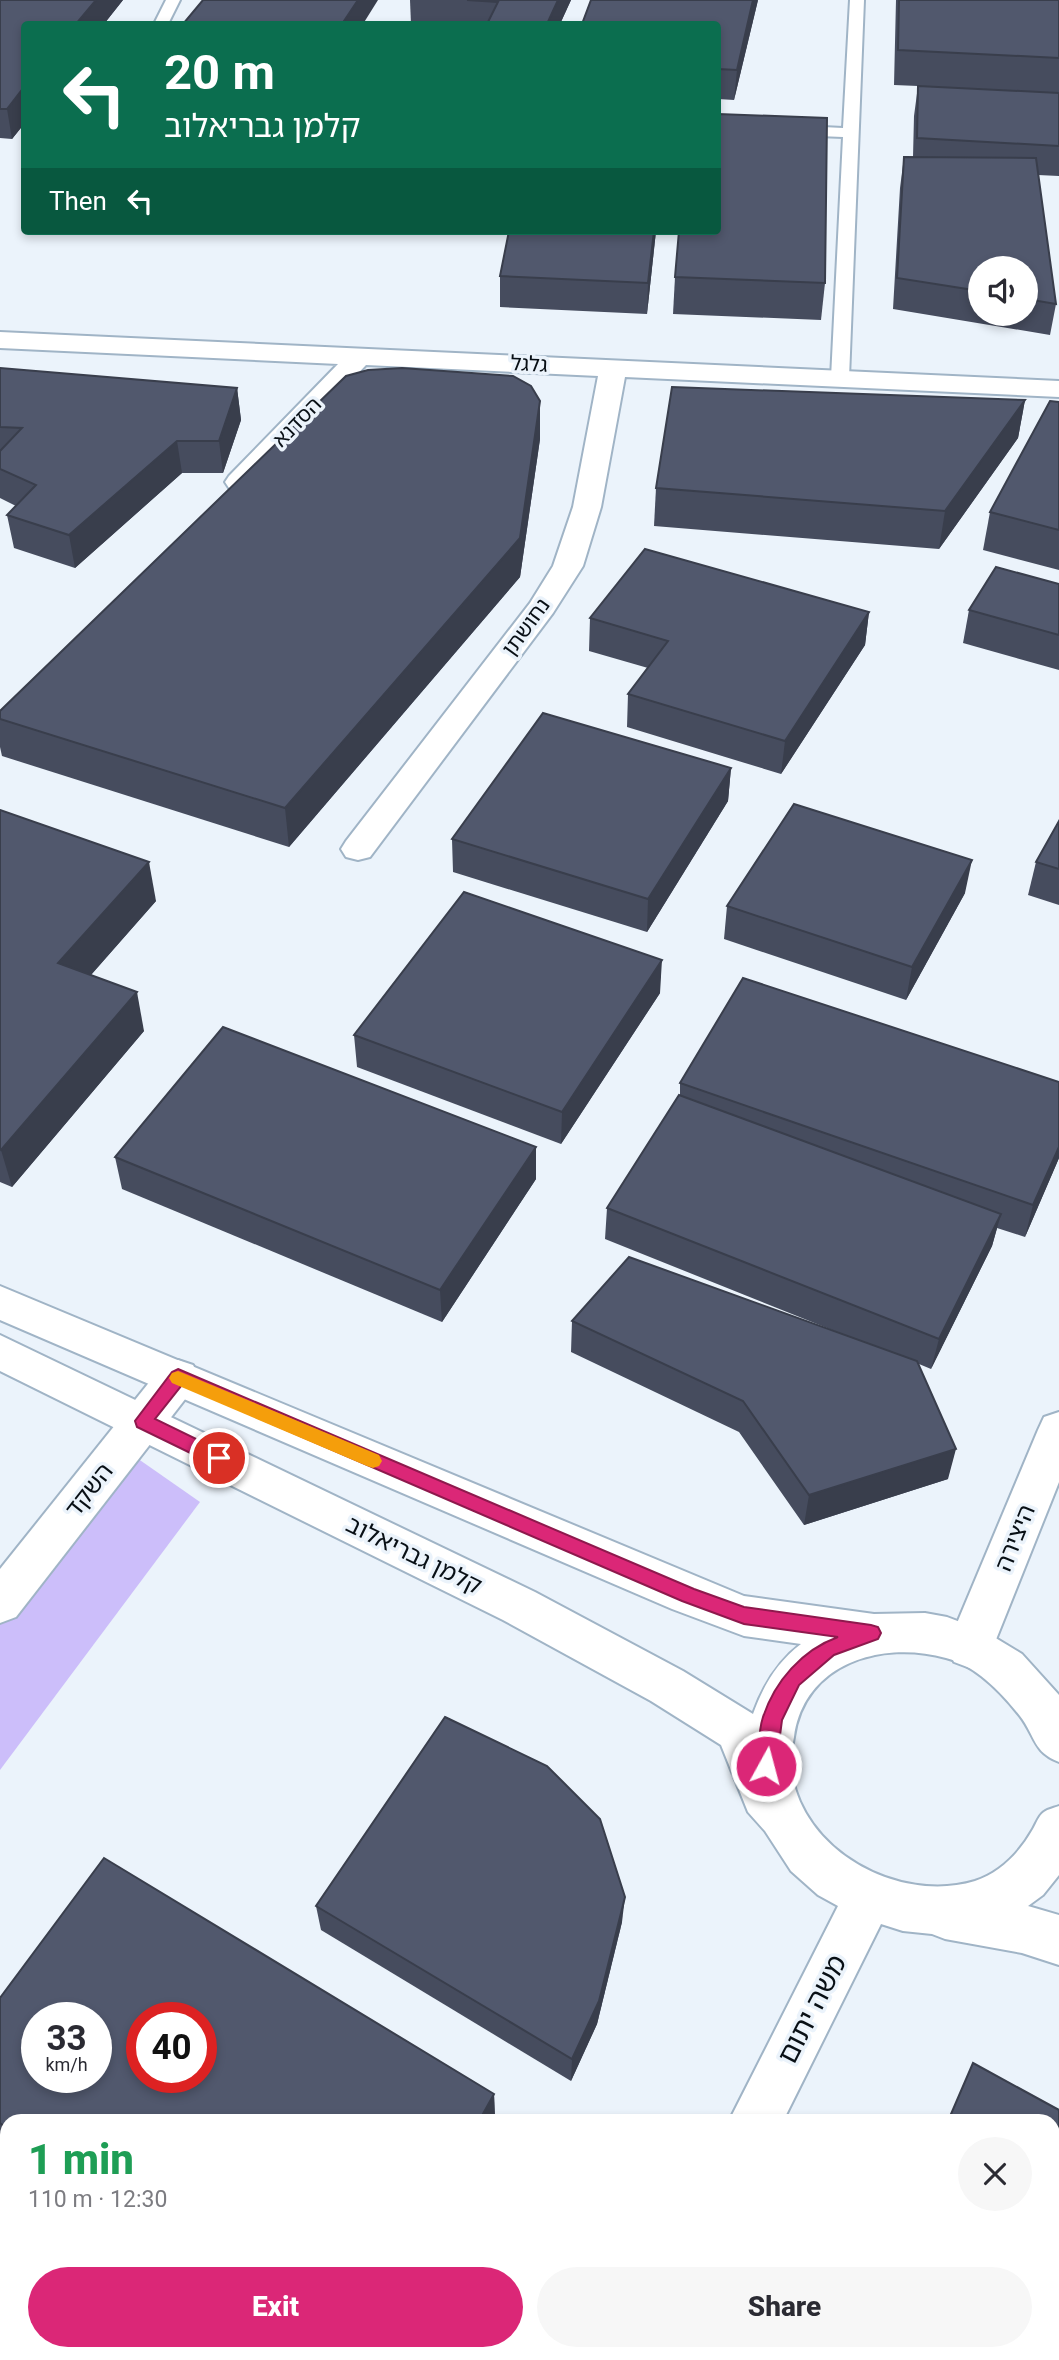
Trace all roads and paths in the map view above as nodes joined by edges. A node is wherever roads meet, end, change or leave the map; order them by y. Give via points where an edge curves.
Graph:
1 (173, 0) edge
2 (858, 0) edge
3 (162, 21) edge
4 (721, 127) edge
5 (852, 133) junction
6 (0, 340) edge
7 (360, 356) junction
8 (613, 368) junction
9 (840, 379) junction
10 (1059, 388) edge
11 (218, 504) edge
12 (358, 849) dead end
13 (0, 1301) edge
14 (0, 1352) edge
15 (178, 1377) junction
16 (144, 1421) junction
17 (1059, 1430) edge
18 (0, 1603) edge
19 (871, 1633) junction
20 (970, 1647) junction
21 (1059, 1739) edge
22 (778, 1813) junction
23 (1059, 1829) edge
24 (868, 1898) junction
25 (922, 1911) junction
26 (1059, 1940) edge
27 (759, 2114) edge

1 - 3 lane
2 - 5 lane
4 - 5 lane
5 - 9 lane
6 - 7 street, גלגל
7 - 8 street, גלגל
7 - 11 street, הסדנא
8 - 9 street, גלגל
8 - 12 street, נחושתן via 587,507 568,566 542,607
9 - 10 street, גלגל
13 - 15 street
14 - 16 street, קלמן גבריאלוב
15 - 16 street, השקד
15 - 19 street via 744,1616
16 - 18 street, השקד
16 - 22 street, קלמן גבריאלוב via 519,1606 667,1686 738,1730 765,1796
17 - 20 street, היצירה
19 - 20 street via 938,1635
19 - 22 street via 827,1649 793,1679 782,1699 772,1719 766,1766
20 - 21 street via 1008,1669 1037,1700
22 - 24 street, קלמן גבריאלוב via 800,1848 823,1870
23 - 25 street via 1042,1861 1011,1890 970,1907
24 - 25 street, קלמן גבריאלוב
24 - 27 street, משה יתום
25 - 26 street

